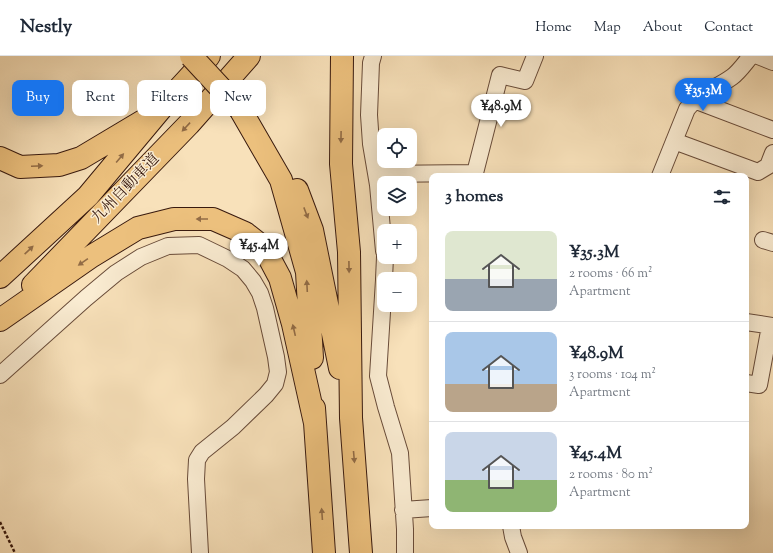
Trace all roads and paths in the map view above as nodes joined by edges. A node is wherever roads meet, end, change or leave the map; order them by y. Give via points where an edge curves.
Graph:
1 (190, 56) edge
2 (209, 56) edge
3 (249, 56) edge
4 (342, 56) edge
5 (373, 56) edge
6 (535, 56) edge
7 (751, 56) edge
8 (758, 56) edge
9 (773, 62) edge
10 (187, 80) edge
11 (216, 80) edge
12 (226, 80) edge
13 (694, 100) junction
14 (150, 116) edge
15 (155, 116) edge
16 (250, 116) edge
17 (252, 116) edge
18 (773, 130) edge
19 (674, 141) junction
20 (773, 153) edge
21 (0, 158) edge
22 (475, 173) edge
23 (661, 173) edge
24 (376, 174) junction
25 (429, 174) edge
26 (381, 224) edge
27 (0, 276) edge
28 (382, 312) edge
29 (0, 320) edge
30 (749, 322) edge
31 (772, 326) edge
32 (0, 376) edge
33 (749, 383) edge
34 (351, 418) junction
35 (315, 422) junction
36 (429, 508) edge
37 (403, 510) junction
38 (0, 522) edge
39 (511, 529) edge
40 (14, 553) edge
41 (200, 553) edge
42 (324, 553) edge
43 (361, 553) edge
44 (405, 553) edge
45 (519, 553) edge

1 - 11 highway, bridge
2 - 10 highway, 九州自動車道
2 - 12 highway
3 -> 29 highway, 九州自動車道 via 188,124
4 -> 34 highway via 341,164 349,252
5 - 24 street via 369,110
6 - 22 street via 525,81 500,75
7 - 13 street via 734,76 703,92
8 - 9 street
13 - 18 street
13 - 19 street via 687,109
21 -> 14 highway via 20,167 59,165 81,158
27 -> 15 highway, 九州自動車道 via 88,196
35 -> 16 highway via 307,272 281,180
17 -> 34 highway via 291,175 312,230
19 - 20 street via 758,172 768,166
19 - 23 street
24 - 25 street
24 - 26 street
28 - 37 street via 378,376 400,453
35 -> 29 highway via 280,278 264,248 245,233 213,219 174,219 138,228 92,256
30 - 31 street
31 - 33 street via 759,385
32 - 41 street via 86,298 140,257 168,246 199,245 243,269 253,281 266,308 278,372 276,384 266,395 202,452 198,460 196,479
34 -> 43 highway
42 -> 35 highway
36 - 37 street
37 - 44 street
38 - 40 path
39 - 45 street

